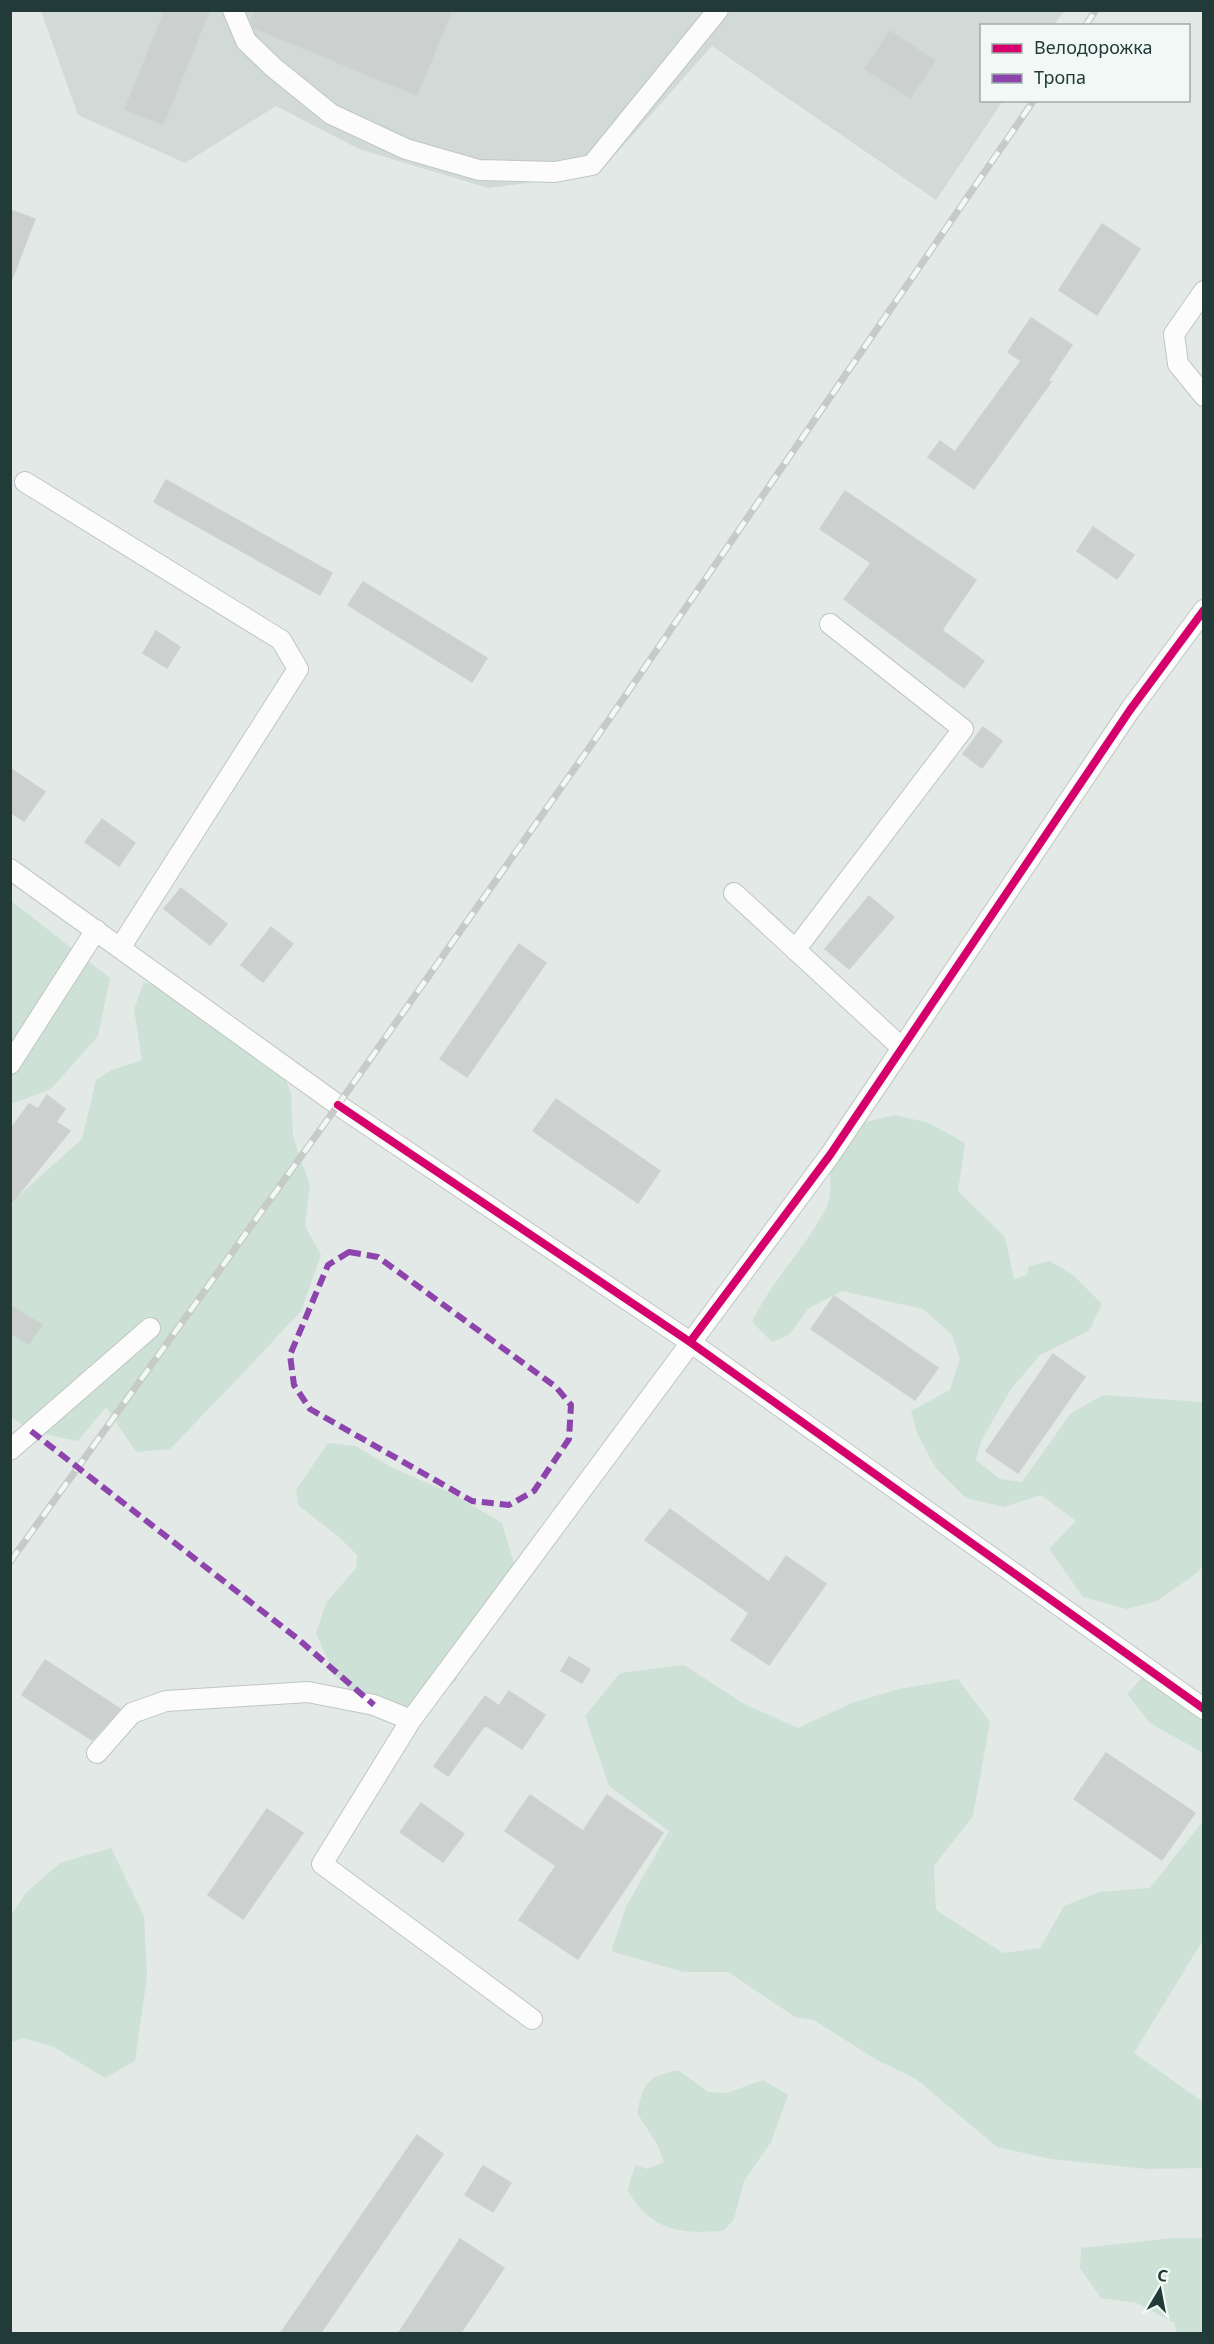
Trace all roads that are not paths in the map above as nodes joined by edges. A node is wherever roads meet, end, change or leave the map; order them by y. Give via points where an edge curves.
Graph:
1 (233, 10) edge
2 (718, 10) edge
3 (1203, 291) edge
4 (1203, 396) edge
5 (25, 482) dead end
6 (1203, 610) edge
7 (830, 624) dead end
8 (10, 868) edge
9 (734, 893) dead end
10 (96, 930) junction
11 (120, 948) junction
12 (795, 950) junction
13 (902, 1048) junction
14 (10, 1064) edge
15 (150, 1328) dead end
16 (690, 1342) junction
17 (10, 1450) edge
18 (1203, 1709) edge
19 (411, 1720) junction
20 (97, 1753) dead end
21 (532, 2019) dead end

1 - 2 street via 246,41 332,114 406,149 478,170 555,172 592,165
3 - 4 street via 1174,334 1178,364
5 - 11 street via 281,640 298,669
6 - 13 street via 1130,710
7 - 12 street via 963,729
8 - 10 street
9 - 12 street
10 - 11 street
10 - 14 street
11 - 16 street via 338,1105
12 - 13 street
13 - 16 street via 830,1155
15 - 17 street
16 - 18 street
16 - 19 street
19 - 20 street via 374,1705 308,1692 166,1701 132,1713
19 - 21 street via 322,1864

